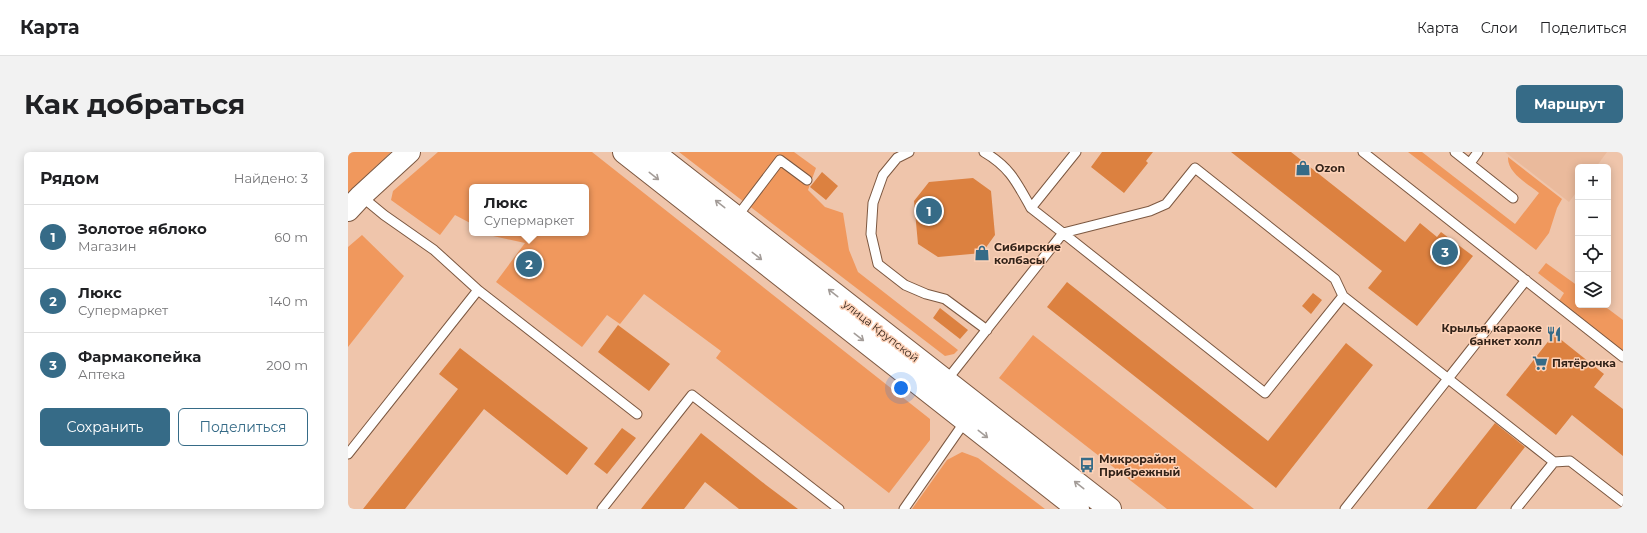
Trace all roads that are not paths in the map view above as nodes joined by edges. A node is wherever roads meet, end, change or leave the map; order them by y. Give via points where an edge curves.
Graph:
1 (409, 152) edge
2 (624, 152) edge
3 (653, 152) edge
4 (909, 152) edge
5 (984, 152) edge
6 (1076, 152) edge
7 (1363, 152) edge
8 (1455, 152) edge
9 (1478, 152) edge
10 (1470, 163) junction
11 (807, 180) dead end
12 (1513, 198) dead end
13 (354, 203) edge
14 (1031, 208) junction
15 (736, 218) junction
16 (1063, 233) junction
17 (1526, 280) junction
18 (478, 290) junction
19 (1343, 296) junction
20 (986, 330) junction
21 (1623, 357) edge
22 (1448, 379) junction
23 (946, 381) junction
24 (971, 413) junction
25 (637, 414) dead end
26 (348, 454) edge
27 (1554, 462) junction
28 (1623, 502) edge
29 (602, 509) edge
30 (838, 509) edge
31 (904, 509) edge
32 (1078, 509) edge
33 (1110, 509) edge
34 (1345, 509) edge
35 (1516, 509) edge

1 - 13 main road
2 -> 24 main road, улица Крупской
15 -> 3 main road, улица Крупской
4 - 20 lane via 897,158 883,175 873,204 871,234 878,264 905,285 945,299
5 - 14 lane via 997,159 1011,173
6 - 14 lane
7 - 17 lane
8 - 10 lane
9 - 10 lane
10 - 12 lane
11 - 15 lane via 780,160
13 - 18 lane via 384,215 434,250
14 - 16 lane
23 -> 15 main road, улица Крупской
16 - 19 lane via 1150,212 1166,204 1195,168 1335,279
16 - 19 lane via 1265,393
16 - 20 lane
17 - 21 lane
17 - 22 lane
18 - 25 lane
18 - 26 lane
19 - 22 lane
20 - 23 lane
22 - 27 lane
22 - 34 lane
23 - 24 main road, улица Крупской
24 - 31 lane
24 -> 32 main road, улица Крупской
33 -> 24 main road, улица Крупской
27 - 28 lane via 1570,461
27 - 35 lane
29 - 30 lane via 692,394

